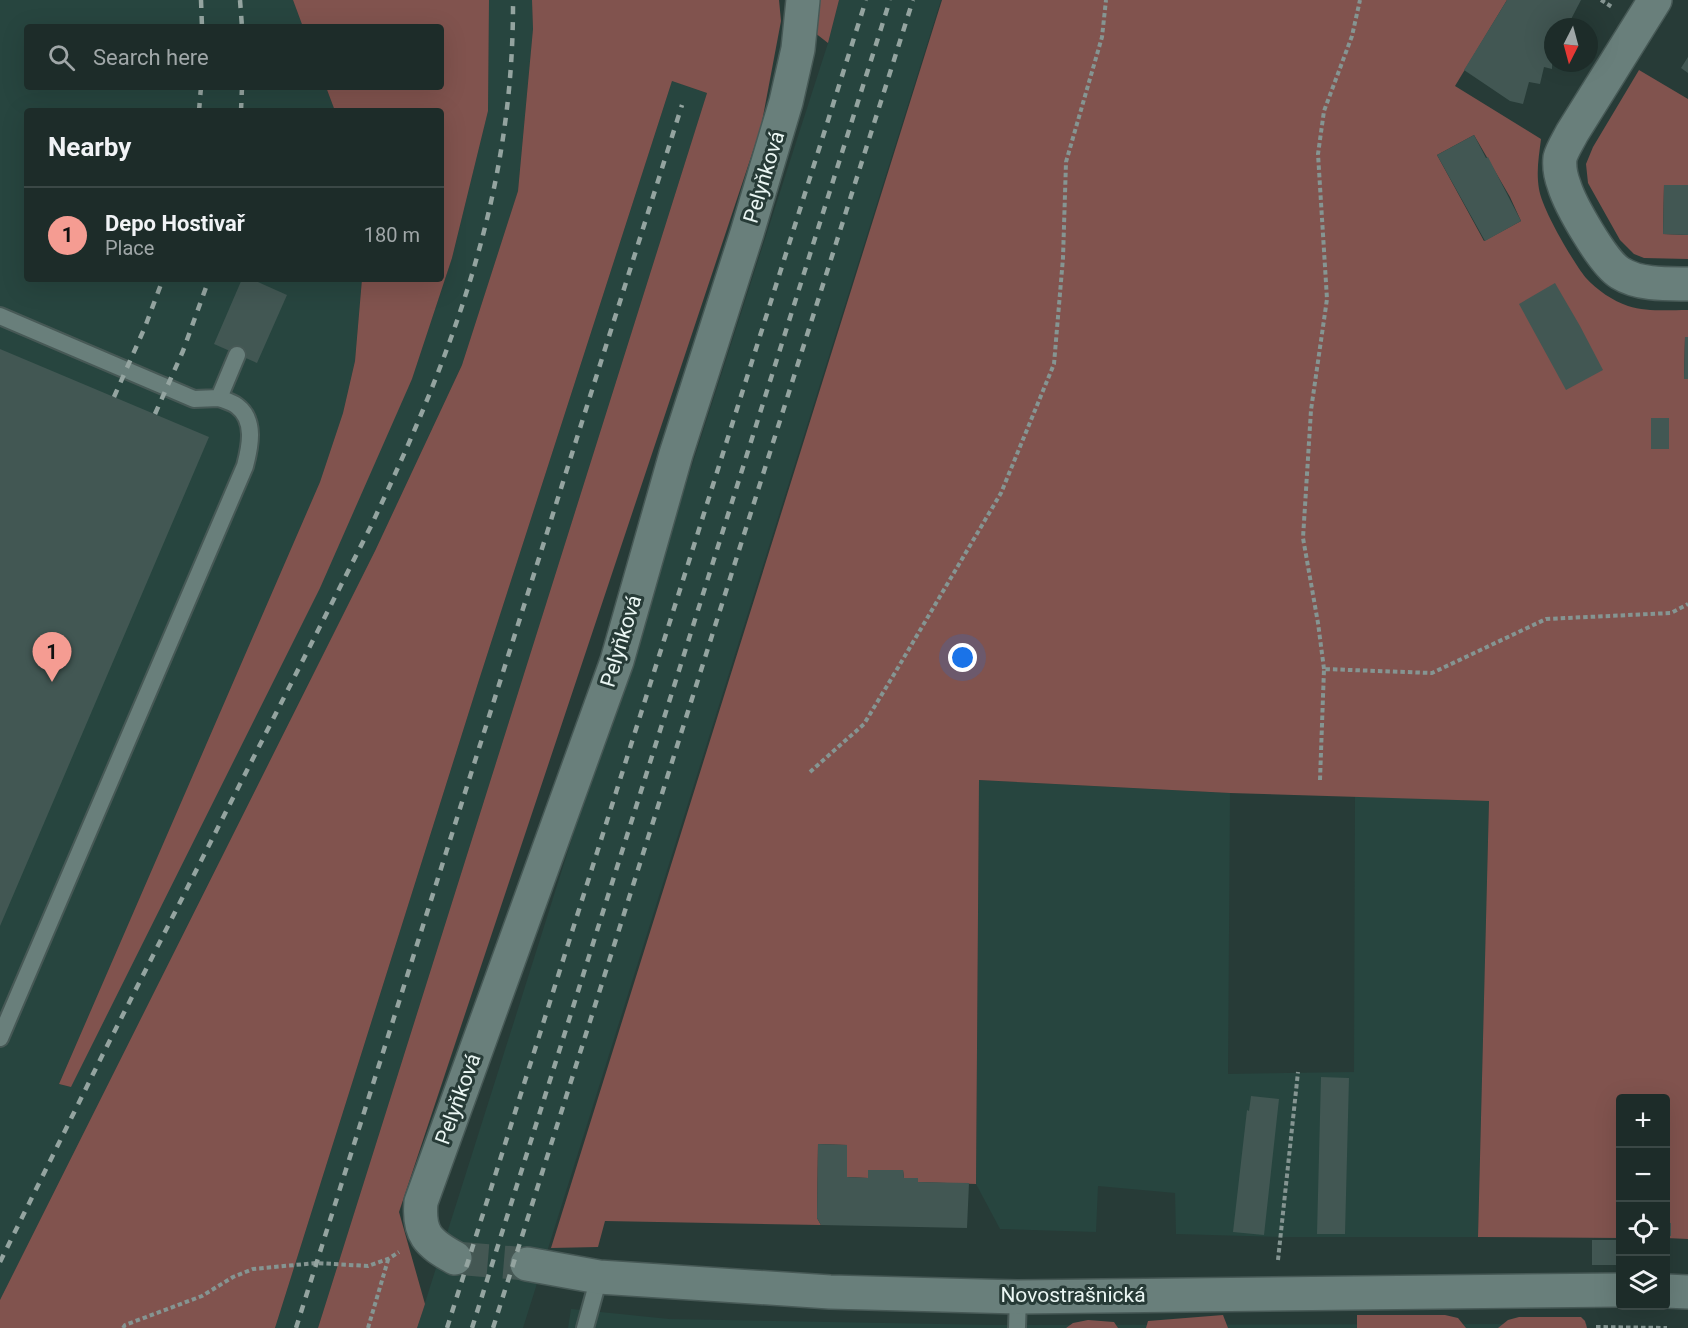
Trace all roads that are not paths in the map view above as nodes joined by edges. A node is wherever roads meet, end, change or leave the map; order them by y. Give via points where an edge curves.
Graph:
1 (803, 0) edge
2 (1655, 0) edge
3 (1688, 284) edge
4 (0, 316) edge
5 (237, 355) dead end
6 (219, 398) junction
7 (0, 1038) edge
8 (455, 1258) tunnel mouth
9 (527, 1264) tunnel mouth
10 (599, 1276) junction
11 (1616, 1290) edge
12 (1670, 1292) edge
13 (1688, 1292) edge
14 (1017, 1312) edge
15 (585, 1328) edge

1 - 8 street, Pelyňková via 798,49 786,102 616,661 421,1202 419,1218 426,1234 433,1245
2 - 3 street via 1572,133 1560,157 1561,172 1564,187 1608,264 1641,280
4 - 6 lane via 194,399
5 - 6 lane
6 - 7 lane via 237,405 246,415 250,447 245,466
9 - 10 street, Novostrašnická
10 - 14 street, Novostrašnická via 830,1292
10 - 15 lane
11 - 14 street, Novostrašnická via 1274,1293
12 - 13 street

